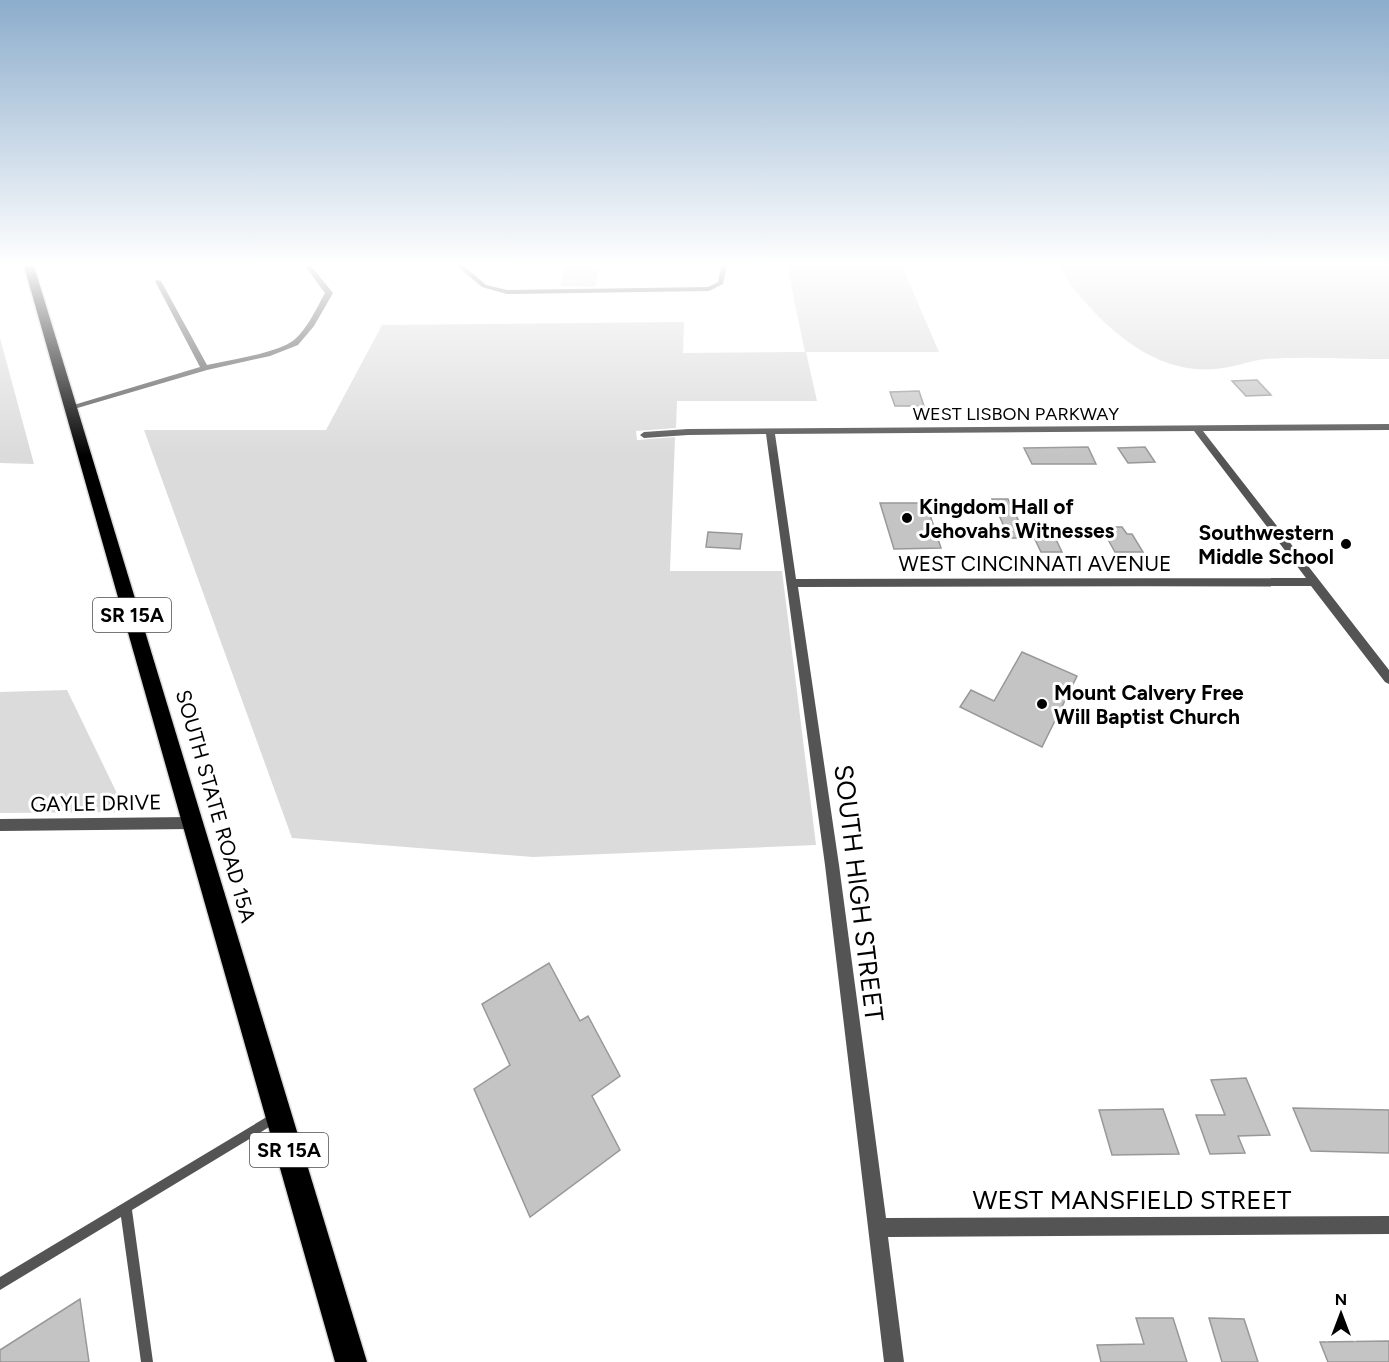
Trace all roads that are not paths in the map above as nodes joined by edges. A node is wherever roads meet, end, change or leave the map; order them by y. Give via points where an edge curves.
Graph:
1 (48, 330) edge
2 (184, 330) edge
3 (307, 330) edge
4 (205, 368) junction
5 (71, 408) junction
6 (1389, 427) edge
7 (1197, 429) junction
8 (770, 432) junction
9 (644, 435) dead end
10 (1315, 582) junction
11 (792, 583) junction
12 (1389, 680) edge
13 (192, 822) junction
14 (0, 825) edge
15 (278, 1114) junction
16 (126, 1208) junction
17 (1389, 1225) edge
18 (876, 1228) junction
19 (0, 1284) edge
20 (147, 1362) edge
21 (351, 1362) edge
22 (894, 1362) edge

1 - 5 highway, SOUTH STATE ROAD 15A / SR 15A
2 - 4 street
3 - 4 street via 295,343 267,354
4 - 5 street
5 - 13 highway, SOUTH STATE ROAD 15A / SR 15A
6 - 7 street, WEST LISBON PARKWAY
7 - 8 street, WEST LISBON PARKWAY
7 - 10 street
8 - 9 street, WEST LISBON PARKWAY
8 - 11 street, SOUTH HIGH STREET
10 - 11 street, WEST CINCINNATI AVENUE
10 - 12 street
11 - 18 street, SOUTH HIGH STREET
13 - 14 street, GAYLE DRIVE
13 - 15 highway, SOUTH STATE ROAD 15A / SR 15A
15 - 16 lane
15 - 21 highway, SOUTH STATE ROAD 15A / SR 15A
16 - 19 lane
16 - 20 lane
17 - 18 street, WEST MANSFIELD STREET
18 - 22 street, SOUTH HIGH STREET

